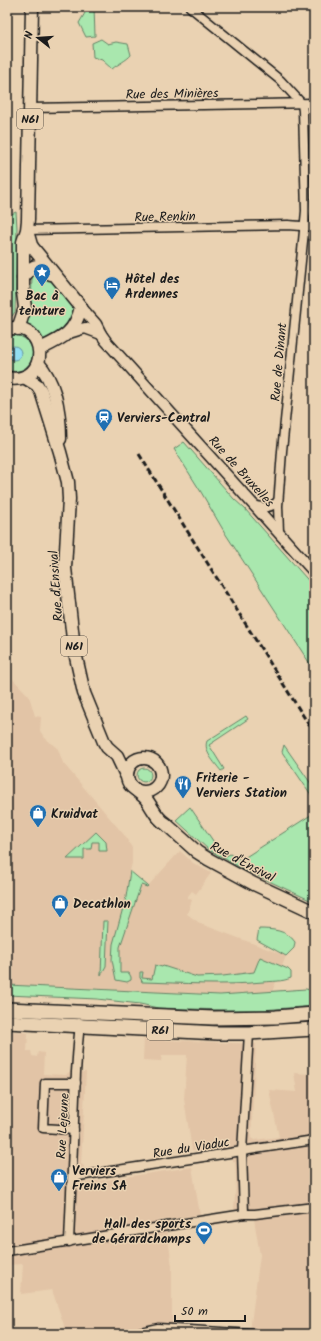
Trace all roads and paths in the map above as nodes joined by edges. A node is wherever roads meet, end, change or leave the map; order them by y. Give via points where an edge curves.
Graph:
1 (32, 7) edge
2 (190, 7) edge
3 (314, 103) edge
4 (302, 104) junction
5 (30, 108) junction
6 (304, 226) junction
7 (314, 227) edge
8 (27, 230) junction
9 (24, 278) junction
10 (60, 281) junction
11 (81, 307) junction
12 (12, 329) edge
13 (70, 333) junction
14 (101, 334) junction
15 (40, 350) junction
16 (38, 363) junction
17 (24, 377) junction
18 (7, 378) edge
19 (60, 452) junction
20 (278, 501) junction
21 (254, 505) junction
22 (279, 532) junction
23 (314, 572) edge
24 (117, 756) junction
25 (138, 758) junction
26 (126, 775) junction
27 (159, 783) junction
28 (136, 790) junction
29 (166, 824) junction
30 (314, 912) edge
31 (7, 1008) edge
32 (81, 1012) junction
33 (314, 1014) edge
34 (7, 1022) edge
35 (80, 1026) junction
36 (314, 1029) edge
37 (249, 1033) junction
38 (76, 1083) junction
39 (74, 1130) junction
40 (314, 1140) edge
41 (242, 1151) junction
42 (72, 1177) junction
43 (314, 1207) edge
44 (244, 1214) junction
45 (70, 1242) junction
46 (7, 1251) edge
47 (131, 1334) edge
48 (252, 1334) edge

1 - 5 main road, N61
2 - 4 street via 280,80
3 - 4 street, Rue des Minières
4 - 5 street, Rue des Minières
4 - 6 street, Rue de Dinant via 306,211
5 - 8 main road, N61
6 - 7 street, Rue Renkin
6 - 8 street, Rue Renkin
6 - 20 street, Rue de Dinant
8 - 9 main road, N61 via 23,242
8 - 10 main road, N61 via 31,245
9 - 10 main road, N61 via 31,268 38,266
9 - 12 main road, N61 via 25,308
10 - 11 main road, N61
11 - 13 main road
11 - 14 street, Rue de Bruxelles
12 - 15 main road, N61 via 26,331 32,335
13 - 14 street via 85,328
13 - 15 main road
14 - 21 street, Rue de Bruxelles
15 - 16 main road
16 - 17 main road
16 - 19 main road, N61 via 48,377 56,402
17 - 18 main road
17 - 19 main road, N61 via 37,384 41,391
19 - 24 main road, Rue d'Ensival / N61 via 69,492 66,573 75,654 91,714 107,747
20 - 21 street via 271,507
20 - 22 street, Rue de Dinant
21 - 22 street, Rue de Bruxelles
22 - 23 street, Rue de Bruxelles
24 - 25 main road, N61
24 - 26 main road, Rue d'Ensival / N61
25 - 26 main road via 129,765
25 - 27 main road, N61 via 148,758 158,765 161,775
26 - 28 main road, N61 via 129,784
27 - 28 main road via 148,792
27 - 29 main road, Rue d'Ensival / N61 via 157,805
28 - 29 main road, Rue d'Ensival / N61 via 145,797 154,813
29 - 30 main road, Rue d'Ensival / N61 via 208,859
31 - 32 highway, R61
32 - 33 highway, R61 via 213,1018
32 - 35 street, Rue Lejeune
34 - 35 highway, R61
35 - 37 highway, R61
35 - 38 street, Rue Lejeune
36 - 37 highway, R61
37 - 41 street
38 - 39 street, Rue Lejeune
38 - 39 street via 45,1083 43,1128
39 - 42 street, Rue Lejeune
40 - 41 street, Rue du Viaduc
41 - 42 street, Rue du Viaduc
41 - 44 street
42 - 45 street, Rue Lejeune
43 - 44 street
44 - 45 street
45 - 46 street
47 - 48 street via 158,1328

